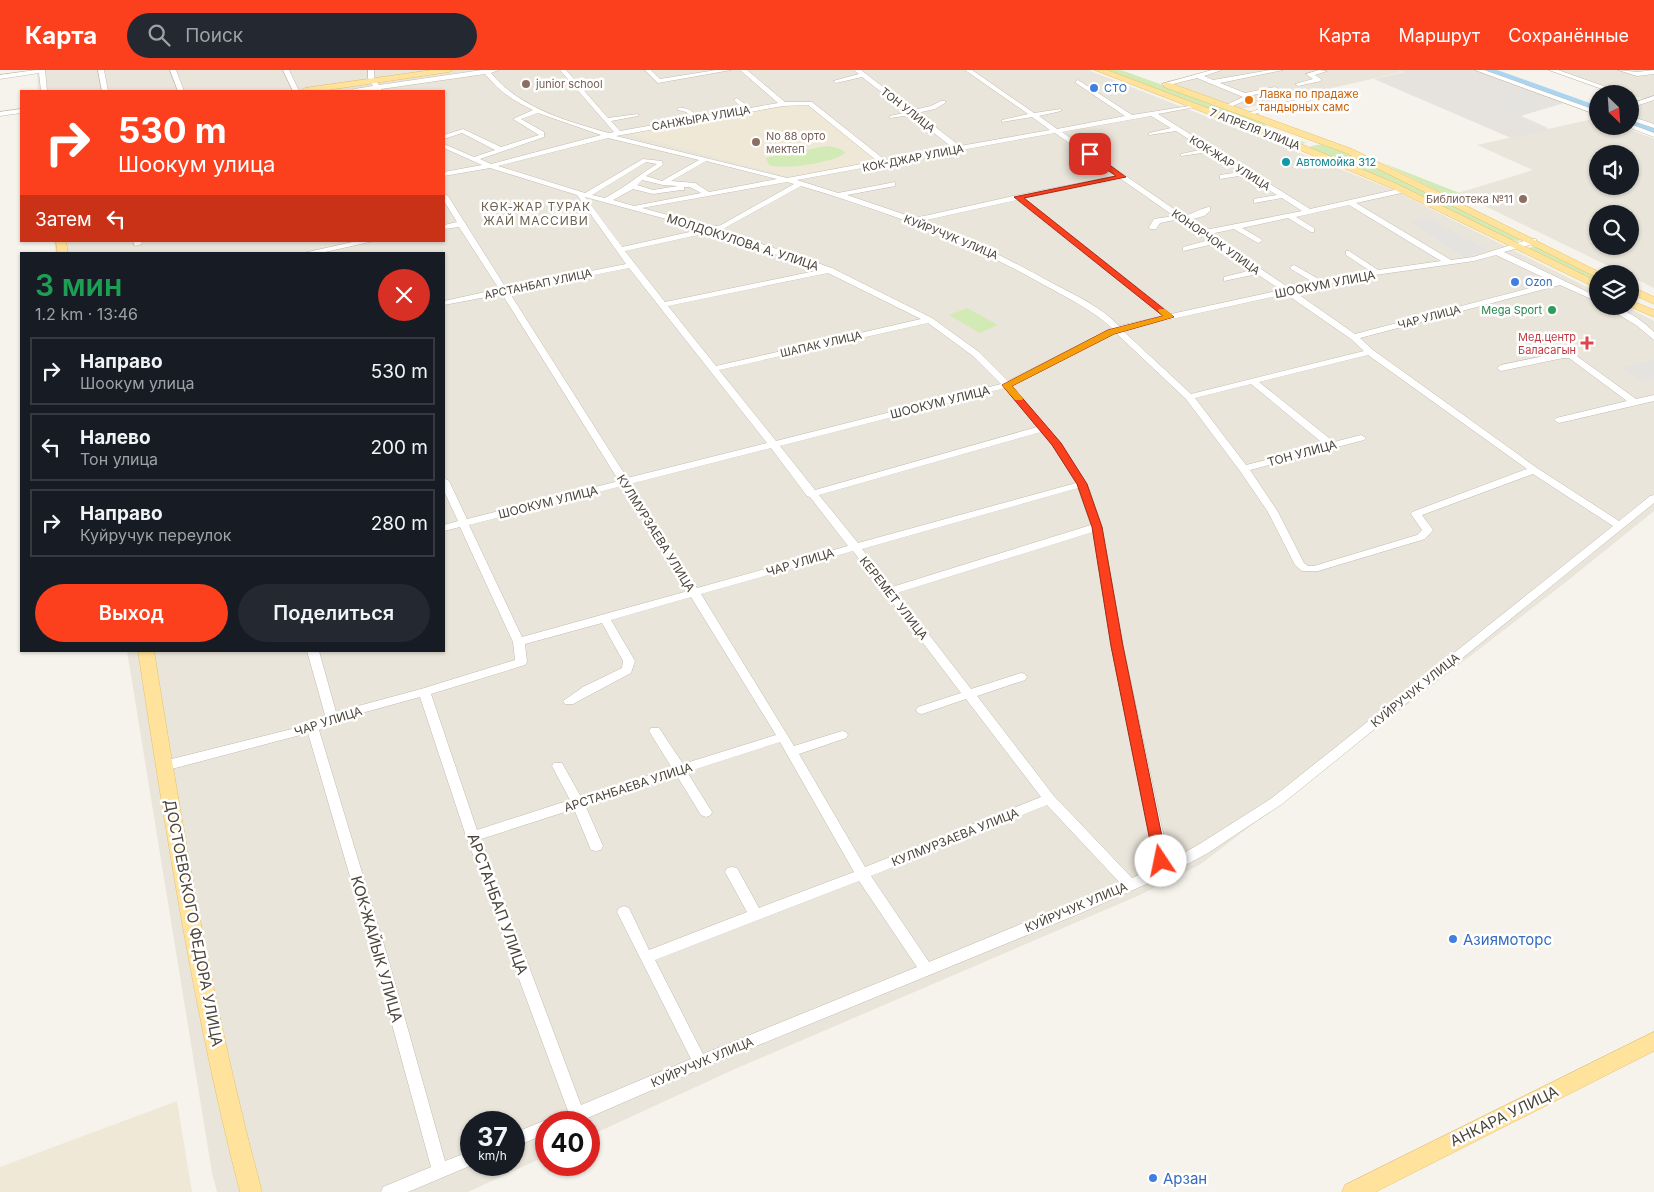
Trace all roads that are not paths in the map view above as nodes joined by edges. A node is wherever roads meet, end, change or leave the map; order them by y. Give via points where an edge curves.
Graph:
1 (42, 70) edge
2 (101, 70) edge
3 (173, 70) edge
4 (286, 70) edge
5 (371, 70) edge
6 (449, 70) edge
7 (496, 70) edge
8 (563, 70) edge
9 (648, 70) edge
10 (728, 70) edge
11 (743, 70) edge
12 (857, 70) edge
13 (968, 70) edge
14 (1099, 70) edge
15 (1126, 70) edge
16 (1219, 70) edge
17 (1280, 70) edge
18 (1322, 70) edge
19 (1478, 70) edge
20 (1552, 70) edge
21 (1621, 70) edge
22 (485, 71) edge
23 (1654, 72) edge
24 (1196, 75) junction
25 (864, 76) junction
26 (0, 77) edge
27 (836, 81) dead end
28 (1078, 82) dead end
29 (1213, 82) junction
30 (1166, 84) junction
31 (1298, 84) dead end
32 (1596, 85) edge
33 (376, 87) edge
34 (1275, 89) dead end
35 (44, 90) edge
36 (105, 90) edge
37 (180, 90) edge
38 (296, 90) edge
39 (323, 90) edge
40 (360, 90) edge
41 (1244, 95) junction
42 (1320, 97) dead end
43 (1654, 98) edge
44 (1639, 99) edge
45 (737, 100) dead end
46 (1643, 100) junction
47 (943, 102) dead end
48 (1639, 102) edge
49 (783, 104) junction
50 (1193, 106) junction
51 (1228, 106) junction
52 (1654, 106) edge
53 (680, 109) dead end
54 (748, 110) junction
55 (1059, 110) dead end
56 (20, 111) edge
57 (537, 111) junction
58 (1589, 111) edge
59 (913, 113) junction
60 (1151, 113) junction
61 (0, 114) edge
62 (1248, 114) junction
63 (636, 115) dead end
64 (1034, 116) junction
65 (892, 117) dead end
66 (1131, 117) junction
67 (696, 119) junction
68 (607, 120) junction
69 (1004, 121) dead end
70 (1639, 121) edge
71 (1654, 126) edge
72 (1177, 129) junction
73 (1639, 129) edge
74 (1057, 131) junction
75 (618, 133) junction
76 (1151, 134) dead end
77 (607, 135) junction
78 (1654, 135) edge
79 (445, 137) edge
80 (1315, 138) junction
81 (1298, 145) junction
82 (445, 146) edge
83 (959, 149) junction
84 (502, 150) junction
85 (1210, 150) junction
86 (1183, 155) dead end
87 (474, 159) junction
88 (705, 159) junction
89 (884, 163) junction
90 (490, 166) junction
91 (1246, 173) junction
92 (445, 174) edge
93 (640, 177) junction
94 (1122, 177) junction
95 (1223, 177) dead end
96 (790, 181) junction
97 (663, 183) junction
98 (799, 184) junction
99 (892, 184) dead end
100 (692, 185) junction
101 (632, 186) junction
102 (1403, 190) junction
103 (584, 195) junction
104 (710, 195) junction
105 (836, 195) junction
106 (1283, 196) junction
107 (1018, 197) junction
108 (445, 198) edge
109 (606, 201) junction
110 (1257, 201) dead end
111 (1351, 203) junction
112 (633, 208) junction
113 (1207, 209) dead end
114 (1309, 212) junction
115 (1290, 216) junction
116 (1181, 218) junction
117 (915, 220) junction
118 (461, 224) junction
119 (445, 227) edge
120 (1153, 227) dead end
121 (1236, 227) junction
122 (714, 230) junction
123 (1312, 230) dead end
124 (1204, 234) junction
125 (1258, 241) dead end
126 (366, 242) edge
127 (1216, 242) junction
128 (1533, 242) junction
129 (357, 244) junction
130 (1518, 246) junction
131 (1186, 249) dead end
132 (620, 250) junction
133 (314, 252) edge
134 (361, 252) edge
135 (1499, 253) junction
136 (1349, 254) dead end
137 (1450, 263) junction
138 (631, 265) junction
139 (1294, 267) dead end
140 (829, 270) junction
141 (1589, 270) edge
142 (1259, 271) junction
143 (1378, 273) junction
144 (1227, 279) dead end
145 (1562, 282) junction
146 (1589, 282) edge
147 (1319, 283) junction
148 (504, 291) junction
149 (1288, 291) junction
150 (1639, 294) edge
151 (1589, 296) edge
152 (1654, 301) edge
153 (445, 303) edge
154 (663, 305) junction
155 (1639, 306) edge
156 (1654, 314) edge
157 (1624, 315) edge
158 (1170, 317) junction
159 (929, 320) junction
160 (1117, 330) junction
161 (1354, 337) junction
162 (1654, 337) edge
163 (1370, 352) junction
164 (714, 368) junction
165 (1502, 368) dead end
166 (1252, 381) junction
167 (1007, 385) junction
168 (1189, 397) junction
169 (1654, 398) edge
170 (1634, 402) junction
171 (1559, 420) dead end
172 (1044, 428) junction
173 (1361, 438) dead end
174 (773, 445) junction
175 (1331, 445) junction
176 (1244, 469) junction
177 (1534, 470) junction
178 (624, 482) junction
179 (445, 483) edge
180 (1082, 484) junction
181 (811, 494) junction
182 (1654, 498) edge
183 (463, 524) junction
184 (1619, 525) junction
185 (1097, 527) junction
186 (445, 528) edge
187 (854, 546) junction
188 (890, 592) junction
189 (695, 594) junction
190 (606, 618) junction
191 (519, 642) junction
192 (146, 652) edge
193 (313, 652) edge
194 (521, 662) joint
195 (1021, 677) dead end
196 (424, 692) junction
197 (968, 694) junction
198 (569, 701) dead end
199 (922, 710) dead end
200 (332, 717) junction
201 (312, 728) junction
202 (655, 731) dead end
203 (842, 735) dead end
204 (783, 737) junction
205 (791, 752) junction
206 (164, 766) junction
207 (558, 766) dead end
208 (680, 770) junction
209 (1049, 799) junction
210 (578, 802) junction
211 (706, 812) dead end
212 (473, 836) junction
213 (596, 846) dead end
214 (1164, 870) junction
215 (732, 872) dead end
216 (862, 874) junction
217 (1130, 885) junction
218 (624, 912) dead end
219 (756, 915) junction
220 (646, 957) junction
221 (926, 970) junction
222 (1654, 1041) edge
223 (700, 1062) junction
224 (576, 1111) edge
225 (586, 1111) edge
226 (460, 1162) edge
227 (440, 1170) junction
228 (251, 1192) edge
229 (389, 1192) edge
230 (1353, 1192) edge

1 - 26 street
1 - 35 street
2 - 36 street
3 - 37 street
4 - 38 street
5 - 33 street
6 - 33 main road
7 - 22 street
8 - 68 street
9 - 10 street via 658,81
11 - 49 street
12 - 25 street, ТОН УЛИЦА
13 - 64 street, КОНОРЧОК УЛИЦА
14 - 50 main road, 7 АПРЕЛЯ УЛИЦА
15 - 30 main road, 7 АПРЕЛЯ УЛИЦА
16 - 24 street
17 - 29 street
18 - 31 street via 1309,74 1319,80
19 - 58 street
20 - 32 street
21 - 23 street via 1636,74
22 - 33 street
22 - 57 street, КУЙРУЧУК УЛИЦА via 511,95
24 - 29 street
24 - 30 street
25 - 27 street
25 - 59 street, ТОН УЛИЦА
28 - 66 street
29 - 41 street
30 - 51 main road, 7 АПРЕЛЯ УЛИЦА
33 - 39 main road
33 - 40 street
34 - 41 street
41 - 51 street via 1247,98
42 - 62 street via 1270,106
43 - 46 street
44 - 46 street
45 - 54 street
46 - 48 street
46 - 52 street
47 - 59 street
49 - 54 street, САНЖЫРА УЛИЦА
49 - 89 street, САНЖЫРА УЛИЦА via 810,103
50 - 60 street, КОК-ДЖАР УЛИЦА
50 - 81 main road, 7 АПРЕЛЯ УЛИЦА
51 - 62 main road, 7 АПРЕЛЯ УЛИЦА
53 - 67 street via 688,111
54 - 67 street, САНЖЫРА УЛИЦА
55 - 64 street
56 - 61 street
57 - 77 street, КУЙРУЧУК УЛИЦА
57 - 84 street via 516,119 542,133 542,136
59 - 65 street
59 - 83 street, ТОН УЛИЦА
60 - 66 street, КОК-ДЖАР УЛИЦА
60 - 72 street, КОК-ЖАР УЛИЦА
62 - 80 main road, 7 АПРЕЛЯ УЛИЦА
63 - 68 street
64 - 69 street
64 - 74 street, КОНОРЧОК УЛИЦА
66 - 74 street, КОК-ДЖАР УЛИЦА
67 - 75 street, САНЖЫРА УЛИЦА
68 - 75 street
70 - 71 street
72 - 76 street
72 - 85 street, КОК-ЖАР УЛИЦА
73 - 78 street
74 - 83 street, КОК-ДЖАР УЛИЦА
74 - 94 street, КОНОРЧОК УЛИЦА
75 - 77 street, САНЖЫРА УЛИЦА
77 - 88 street, КУЙРУЧУК УЛИЦА
77 - 90 street, САНЖЫРА УЛИЦА
79 - 84 street via 466,132
80 - 81 main road via 1312,144
80 - 128 main road, 7 АПРЕЛЯ УЛИЦА via 1366,159
81 - 102 main road, 7 АПРЕЛЯ УЛИЦА
82 - 87 street, МОЛДОКУЛОВА А. УЛИЦА
83 - 89 street, КОК-ДЖАР УЛИЦА
84 - 87 street
85 - 86 street
85 - 91 street, КОК-ЖАР УЛИЦА
87 - 90 street, МОЛДОКУЛОВА А. УЛИЦА
88 - 96 street, КУЙРУЧУК УЛИЦА
88 - 97 street
89 - 96 street, КОК-ДЖАР УЛИЦА
90 - 92 street
90 - 103 street, МОЛДОКУЛОВА А. УЛИЦА
91 - 95 street
91 - 106 street, КОК-ЖАР УЛИЦА
93 - 97 street
93 - 101 street
93 - 103 street via 660,162 645,160
94 - 107 street
94 - 116 street, КОНОРЧОК УЛИЦА
96 - 98 street, КУЙРУЧУК УЛИЦА
96 - 104 street, КОК-ДЖАР УЛИЦА
97 - 100 street
98 - 105 street, КУЙРУЧУК УЛИЦА
98 - 122 street
99 - 105 street
100 - 101 street via 653,192
100 - 104 street
101 - 109 street
102 - 111 street
102 - 130 main road, 7 АПРЕЛЯ УЛИЦА
103 - 109 street, МОЛДОКУЛОВА А. УЛИЦА
103 - 132 street, КЕРЕМЕТ УЛИЦА via 580,198
104 - 112 street, КОК-ДЖАР УЛИЦА
105 - 117 street, КУЙРУЧУК УЛИЦА
106 - 110 street
106 - 114 street, КОК-ЖАР УЛИЦА
107 - 117 street
107 - 158 street
108 - 118 street, КУЛМУРЗАЕВА УЛИЦА
109 - 112 street, МОЛДОКУЛОВА А. УЛИЦА
111 - 114 street
111 - 137 street
112 - 122 street, МОЛДОКУЛОВА А. УЛИЦА
113 - 116 street via 1201,214
114 - 115 street
115 - 121 street
115 - 123 street
116 - 120 street via 1157,222
116 - 124 street, КОНОРЧОК УЛИЦА
117 - 160 street, КУЙРУЧУК УЛИЦА via 1011,262 1113,323
118 - 119 street
118 - 148 street, КУЛМУРЗАЕВА УЛИЦА
121 - 124 street
121 - 125 street
122 - 132 street
122 - 140 street, МОЛДОКУЛОВА А. УЛИЦА
124 - 127 street, КОНОРЧОК УЛИЦА
126 - 129 street
127 - 131 street
127 - 142 street, КОНОРЧОК УЛИЦА
128 - 130 street, ШООКУМ УЛИЦА
128 - 141 main road, 7 АПРЕЛЯ УЛИЦА
129 - 133 street
129 - 134 street
130 - 135 street, ШООКУМ УЛИЦА
130 - 146 main road, 7 АПРЕЛЯ УЛИЦА
132 - 138 street, КЕРЕМЕТ УЛИЦА
135 - 137 street, ШООКУМ УЛИЦА
135 - 145 street
136 - 143 street
137 - 143 street, ШООКУМ УЛИЦА
138 - 148 street, АРСТАНБАП УЛИЦА
138 - 154 street, КЕРЕМЕТ УЛИЦА
139 - 147 street
140 - 154 street
140 - 159 street, МОЛДОКУЛОВА А. УЛИЦА
142 - 144 street
142 - 149 street, КОНОРЧОК УЛИЦА
143 - 147 street, ШООКУМ УЛИЦА
145 - 151 street
145 - 161 street, ЧАР УЛИЦА
147 - 149 street, ШООКУМ УЛИЦА
148 - 153 street, АРСТАНБАП УЛИЦА
148 - 178 street, КУЛМУРЗАЕВА УЛИЦА
149 - 158 street, ШООКУМ УЛИЦА
149 - 161 street, КОНОРЧОК УЛИЦА
150 - 152 main road
154 - 164 street, КЕРЕМЕТ УЛИЦА
155 - 156 main road
157 - 162 street
158 - 160 street, ШООКУМ УЛИЦА
159 - 164 street, ШАПАК УЛИЦА
159 - 167 street, МОЛДОКУЛОВА А. УЛИЦА via 976,354
160 - 167 street, ШООКУМ УЛИЦА
160 - 168 street, КУЙРУЧУК УЛИЦА
161 - 163 street, КОНОРЧОК УЛИЦА
163 - 166 street
163 - 177 street, КОНОРЧОК УЛИЦА
164 - 174 street, КЕРЕМЕТ УЛИЦА
165 - 170 street via 1571,356
166 - 168 street
166 - 175 street
167 - 172 street, МОЛДОКУЛОВА А. УЛИЦА
167 - 174 street, ШООКУМ УЛИЦА
168 - 176 street, КУЙРУЧУК УЛИЦА
169 - 170 street
170 - 171 street
172 - 180 street, МОЛДОКУЛОВА А. УЛИЦА
172 - 181 street
173 - 175 street, ТОН УЛИЦА
174 - 178 street, ШООКУМ УЛИЦА
174 - 181 street, КЕРЕМЕТ УЛИЦА
175 - 176 street, ТОН УЛИЦА
176 - 177 street, КУЙРУЧУК УЛИЦА via 1273,512 1300,565 1306,569 1421,537 1428,530 1416,514 1420,511
177 - 184 street, КОНОРЧОК УЛИЦА
178 - 183 street, ШООКУМ УЛИЦА
178 - 189 street, КУЛМУРЗАЕВА УЛИЦА
179 - 183 street
180 - 185 street, МОЛДОКУЛОВА А. УЛИЦА
180 - 187 street, ЧАР УЛИЦА
181 - 187 street, КЕРЕМЕТ УЛИЦА
182 - 184 street, КУЙРУЧУК УЛИЦА
183 - 186 street, ШООКУМ УЛИЦА
183 - 191 street
184 - 214 street, КУЙРУЧУК УЛИЦА via 1277,801
185 - 188 street
185 - 214 street, МОЛДОКУЛОВА А. УЛИЦА via 1117,646
187 - 188 street, КЕРЕМЕТ УЛИЦА
187 - 189 street, ЧАР УЛИЦА
188 - 197 street, КЕРЕМЕТ УЛИЦА
189 - 190 street, ЧАР УЛИЦА
189 - 204 street, КУЛМУРЗАЕВА УЛИЦА
190 - 191 street, ЧАР УЛИЦА
190 - 198 street via 629,661 627,670
191 - 194 street
192 - 206 main road, ДОСТОЕВСКОГО ФЕДОРА УЛИЦА
193 - 200 street
194 - 196 street, ЧАР УЛИЦА
195 - 197 street
196 - 200 street, ЧАР УЛИЦА
196 - 212 street, АРСТАНБАП УЛИЦА
197 - 199 street
197 - 209 street, КЕРЕМЕТ УЛИЦА
200 - 201 street, ЧАР УЛИЦА
201 - 206 street, ЧАР УЛИЦА
201 - 227 street, КОК-ЖАЙЫК УЛИЦА
202 - 208 street
203 - 205 street
204 - 205 street, КУЛМУРЗАЕВА УЛИЦА
204 - 208 street, АРСТАНБАЕВА УЛИЦА
205 - 216 street, КУЛМУРЗАЕВА УЛИЦА
206 - 228 main road, ДОСТОЕВСКОГО ФЕДОРА УЛИЦА via 207,998
207 - 210 street
208 - 210 street, АРСТАНБАЕВА УЛИЦА
208 - 211 street
209 - 216 street, КУЛМУРЗАЕВА УЛИЦА
209 - 217 street, КЕРЕМЕТ УЛИЦА
210 - 212 street, АРСТАНБАЕВА УЛИЦА
210 - 213 street
212 - 224 street, АРСТАНБАП УЛИЦА
214 - 217 street, КУЙРУЧУК УЛИЦА
215 - 219 street
216 - 219 street, КУЛМУРЗАЕВА УЛИЦА
216 - 221 street, КУЛМУРЗАЕВА УЛИЦА
217 - 221 street, КУЙРУЧУК УЛИЦА
218 - 220 street
219 - 220 street, КУЛМУРЗАЕВА УЛИЦА
220 - 223 street
221 - 223 street, КУЙРУЧУК УЛИЦА
222 - 230 main road, АНКАРА УЛИЦА
223 - 225 street, КУЙРУЧУК УЛИЦА
226 - 227 street
227 - 229 street

